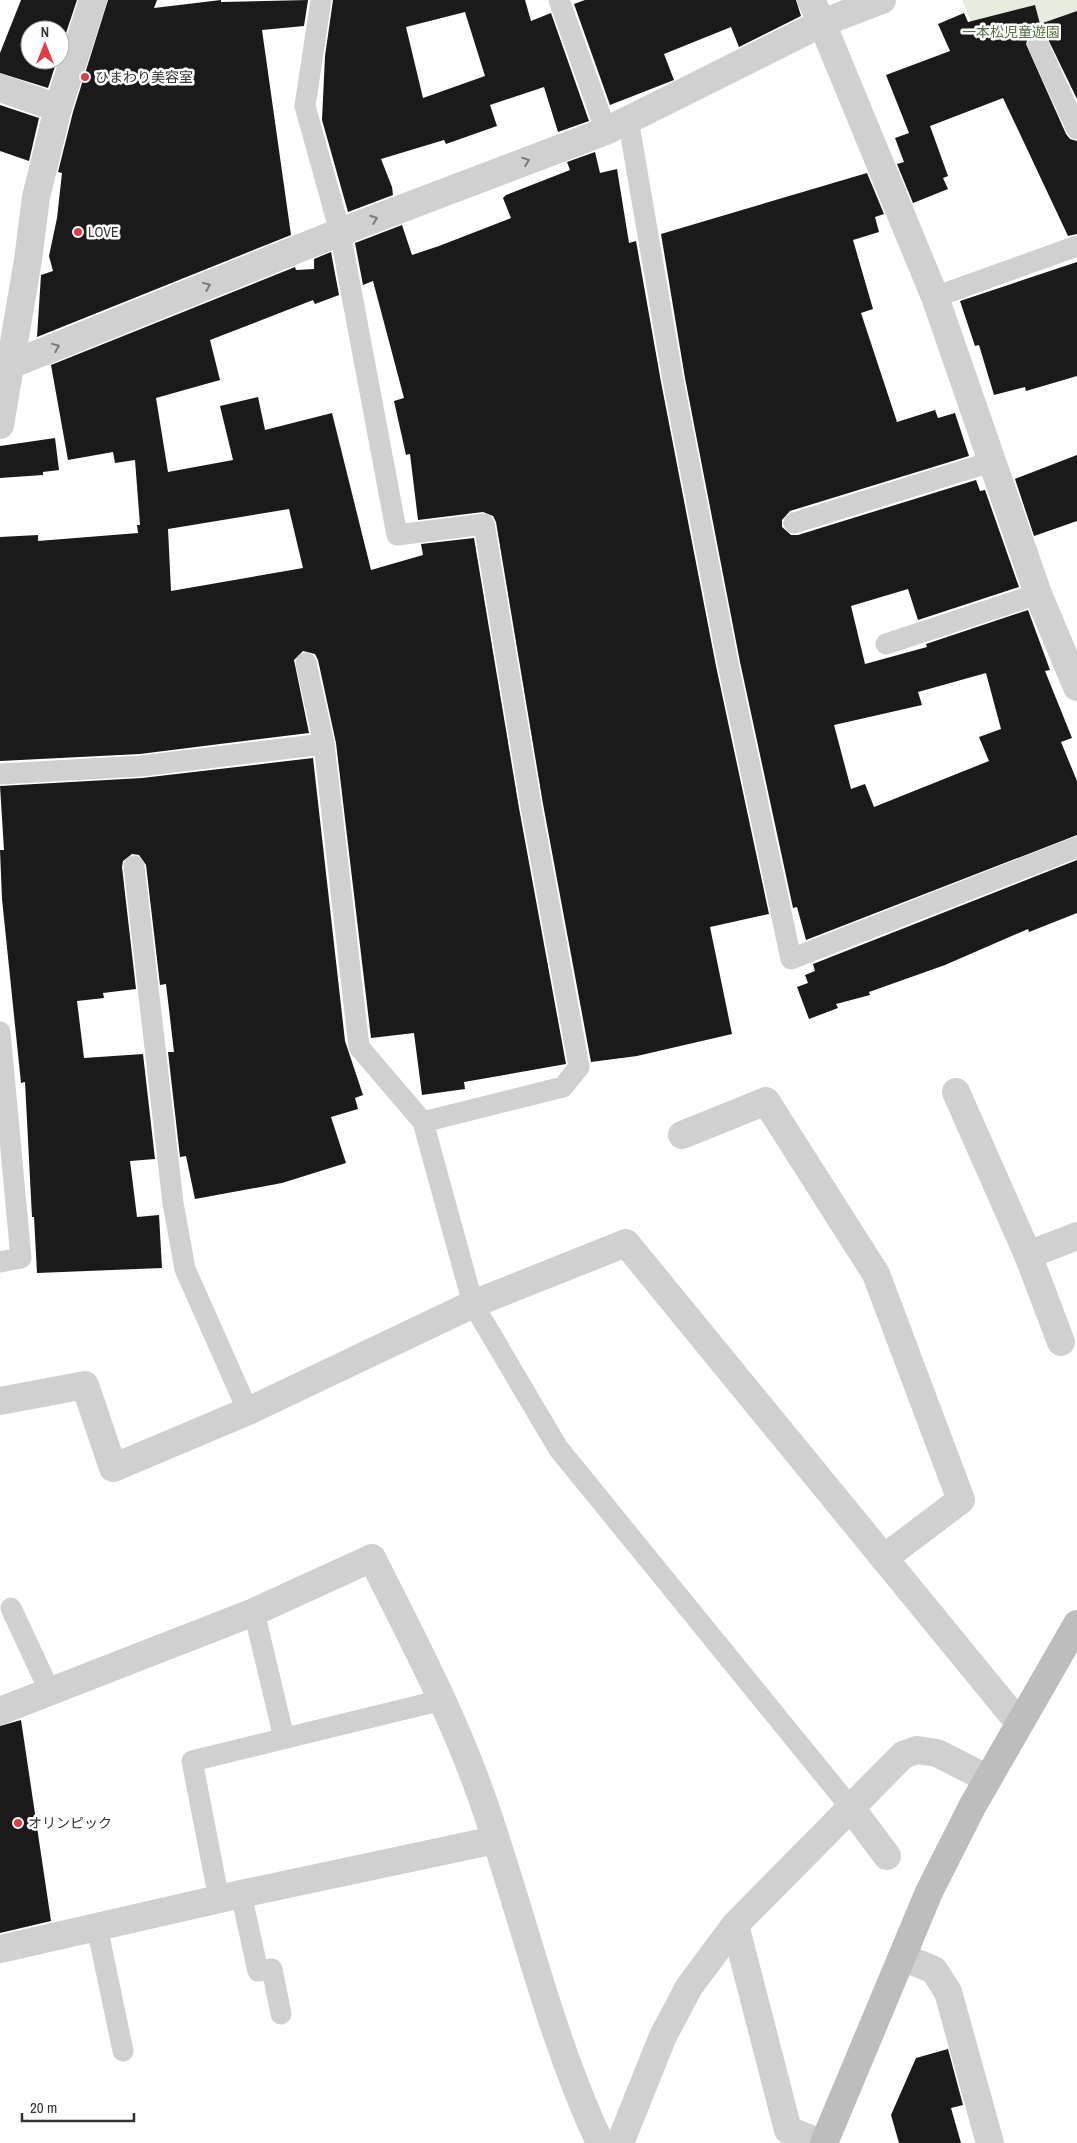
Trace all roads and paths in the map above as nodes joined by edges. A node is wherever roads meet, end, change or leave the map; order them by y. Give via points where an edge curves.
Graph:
1 (93, 0) edge
2 (321, 0) edge
3 (559, 0) edge
4 (882, 0) edge
5 (817, 11) edge
6 (1038, 45) dead end
7 (0, 88) edge
8 (58, 108) junction
9 (617, 125) junction
10 (1077, 129) edge
11 (340, 232) junction
12 (1077, 246) edge
13 (935, 297) junction
14 (6, 367) edge
15 (0, 425) edge
16 (991, 462) junction
17 (794, 523) dead end
18 (1038, 594) junction
19 (886, 644) dead end
20 (306, 663) dead end
21 (1077, 687) edge
22 (324, 744) junction
23 (0, 774) edge
24 (1077, 847) edge
25 (134, 866) dead end
26 (0, 1044) edge
27 (956, 1092) dead end
28 (423, 1122) junction
29 (682, 1135) dead end
30 (1077, 1236) edge
31 (1028, 1255) junction
32 (0, 1262) edge
33 (473, 1304) junction
34 (1061, 1342) dead end
35 (0, 1401) edge
36 (248, 1411) junction
37 (884, 1558) junction
38 (11, 1608) dead end
39 (254, 1612) junction
40 (1077, 1624) edge
41 (50, 1692) junction
42 (442, 1700) junction
43 (0, 1711) edge
44 (1019, 1723) junction
45 (284, 1738) junction
46 (988, 1780) junction
47 (851, 1808) junction
48 (495, 1840) junction
49 (887, 1856) dead end
50 (230, 1896) junction
51 (735, 1925) junction
52 (97, 1927) junction
53 (0, 1949) edge
54 (902, 1957) junction
55 (281, 2014) dead end
56 (123, 2051) dead end
57 (600, 2143) edge
58 (620, 2143) edge
59 (823, 2143) edge
60 (990, 2143) edge

1 - 8 street
2 - 11 lane via 305,106
3 - 9 lane
4 - 5 street
5 - 9 street
5 - 13 street
6 - 10 lane
7 - 8 street
8 - 14 street via 36,198
11 -> 9 street
9 - 24 lane via 673,380 728,664 791,959
14 -> 11 street
11 - 28 lane via 397,535 484,524 579,1066 563,1087
12 - 13 lane
13 - 16 street
14 - 15 street
16 - 17 lane
16 - 18 street
18 - 19 lane
18 - 21 street
20 - 22 lane
22 - 23 lane via 141,766
22 - 28 lane via 359,1047
25 - 36 lane via 173,1203 185,1269
26 - 32 lane via 21,1258
27 - 31 street
28 - 33 lane
29 - 37 street via 766,1102 876,1274 961,1500
30 - 31 street
31 - 34 street
33 - 36 street
33 - 37 street via 626,1243
33 - 47 lane via 558,1448
35 - 36 street via 85,1385 113,1468
37 - 44 street
38 - 41 lane
39 - 41 street
39 - 42 street via 372,1558
39 - 45 lane
40 - 44 street
41 - 43 street
42 - 45 lane
42 - 48 street via 481,1795
44 - 46 street
45 - 50 lane via 192,1761
46 - 47 street via 937,1753 918,1750 903,1755
46 - 54 street via 929,1892
47 - 49 street
47 - 51 street
48 - 50 street
48 - 57 street via 526,1939
50 - 52 street
50 - 55 lane via 258,1970 272,1969
51 - 58 street via 690,1987 663,2036
51 - 59 street via 788,2130
52 - 53 street
52 - 56 lane
54 - 59 street
54 - 60 street via 934,1970 948,1992

